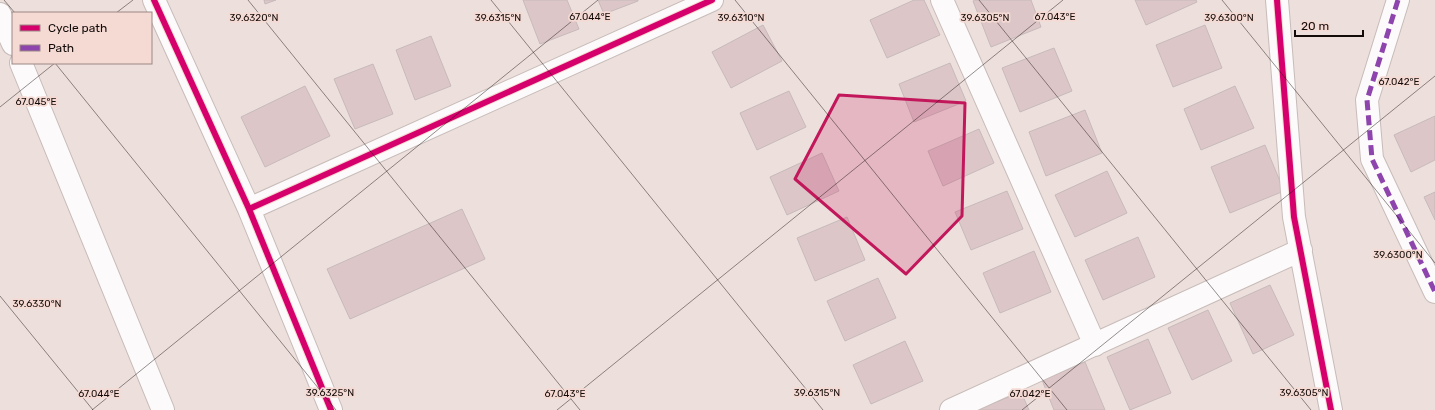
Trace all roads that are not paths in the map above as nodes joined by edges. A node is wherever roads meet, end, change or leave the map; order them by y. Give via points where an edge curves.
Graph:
1 (154, 0) edge
2 (712, 0) edge
3 (942, 0) edge
4 (1277, 0) edge
5 (1398, 0) edge
6 (0, 14) edge
7 (12, 42) edge
8 (21, 64) edge
9 (249, 209) junction
10 (1301, 250) junction
11 (1435, 292) edge
12 (1095, 345) junction
13 (163, 410) edge
14 (331, 410) edge
15 (951, 410) edge
16 (1331, 410) edge

1 - 9 street
2 - 9 street
3 - 12 street
4 - 10 street via 1294,217
5 - 11 street via 1367,100 1372,159
6 - 7 street
8 - 13 street
9 - 14 street
10 - 12 street
10 - 16 street
12 - 15 street

